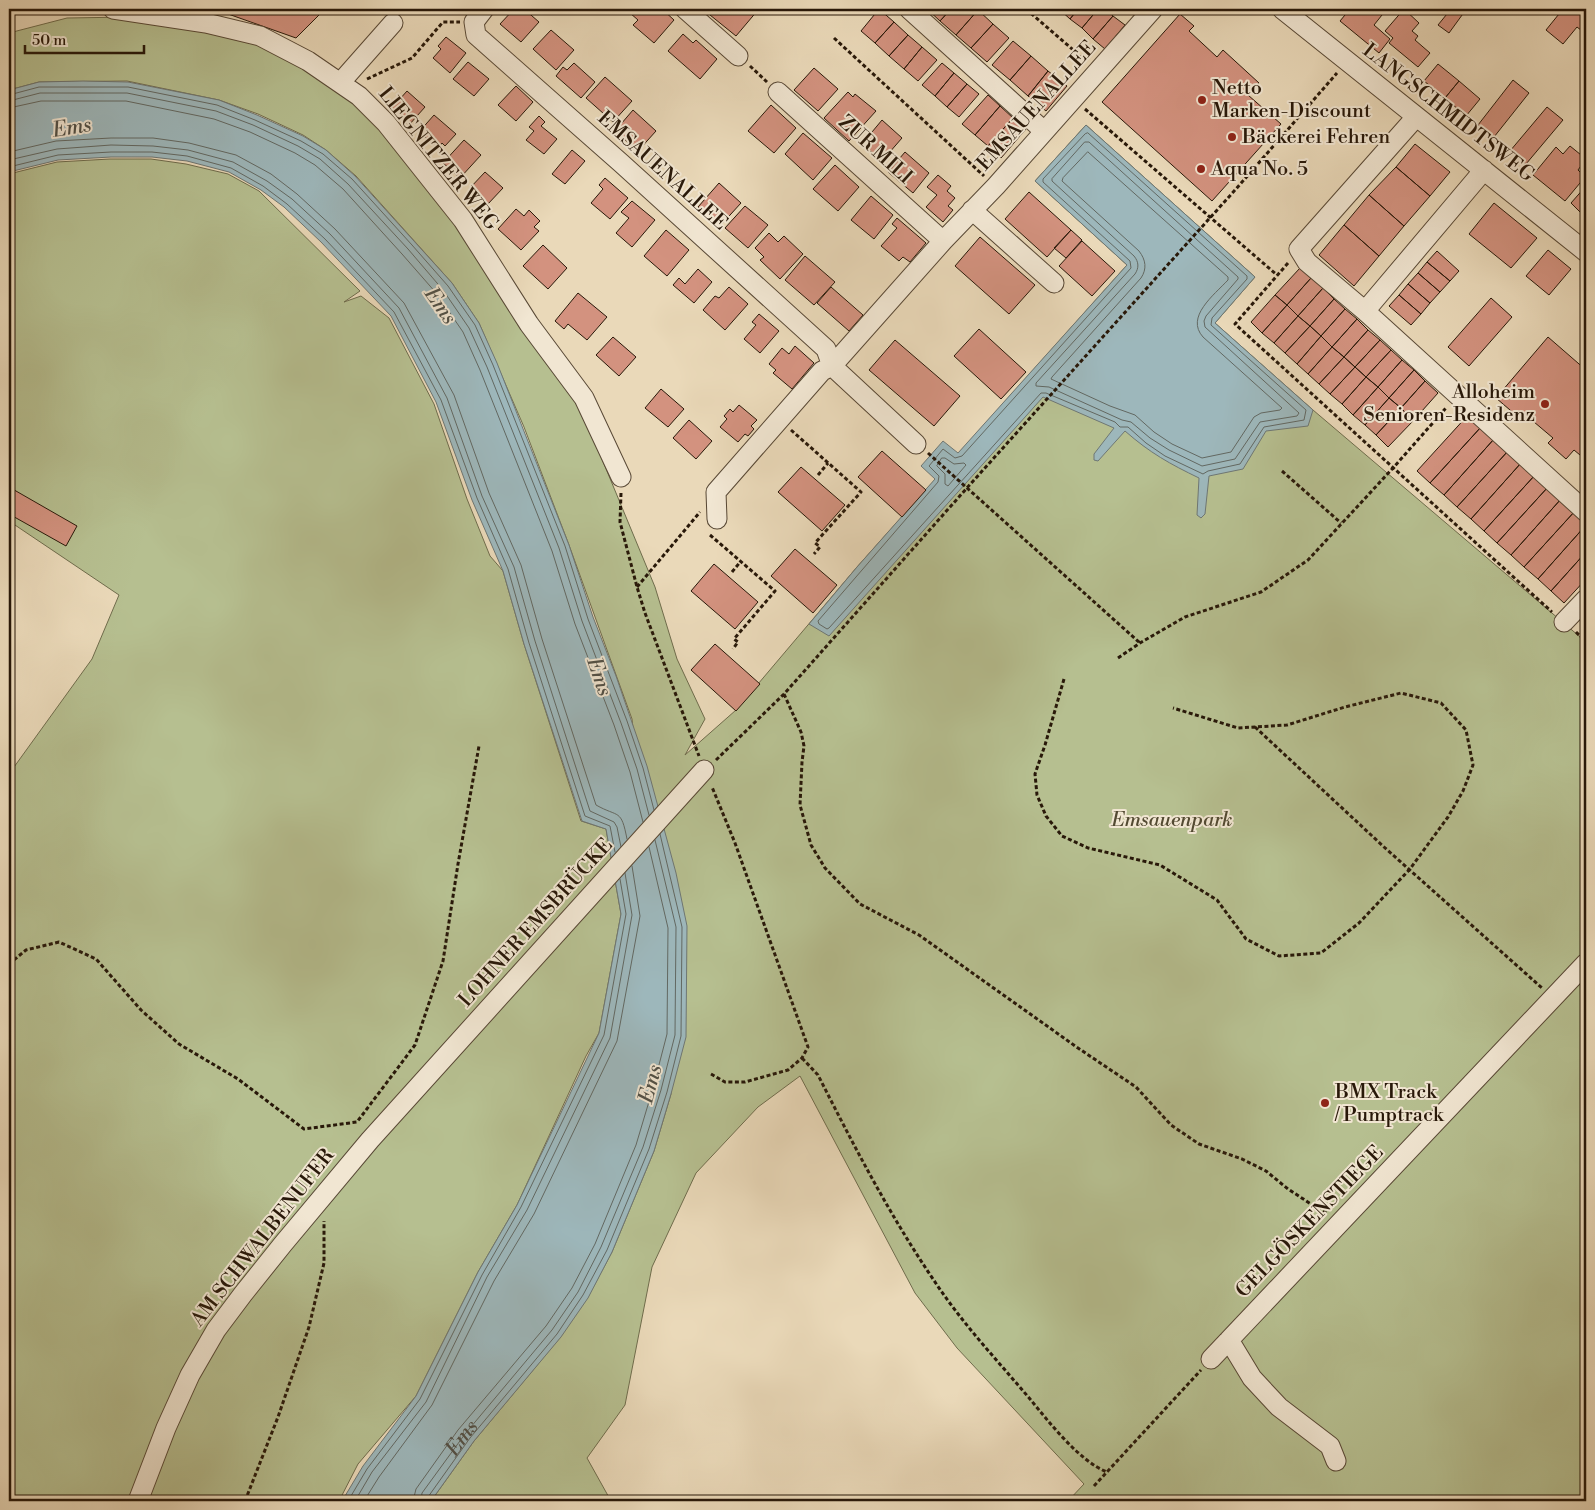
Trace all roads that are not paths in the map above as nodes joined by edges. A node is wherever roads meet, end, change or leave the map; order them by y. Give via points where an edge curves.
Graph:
1 (113, 9) edge
2 (685, 9) edge
3 (909, 9) edge
4 (1282, 9) edge
5 (1144, 12) edge
6 (479, 16) edge
7 (393, 23) dead end
8 (738, 56) road end
9 (345, 86) junction
10 (778, 92) road end
11 (1416, 117) junction
12 (1044, 131) junction
13 (1484, 170) junction
14 (972, 210) junction
15 (943, 241) junction
16 (1586, 252) edge
17 (1054, 283) dead end
18 (1365, 311) junction
19 (832, 366) junction
20 (923, 449) road end
21 (621, 477) road end
22 (1586, 512) edge
23 (717, 520) road end
24 (1586, 599) edge
25 (1564, 622) road end
26 (706, 774) road end
27 (1586, 963) edge
28 (429, 1076) joint
29 (1229, 1340) junction
30 (1211, 1360) road end
31 (1336, 1461) dead end
32 (138, 1501) edge

1 - 9 street, LIEGNITZER WEG via 206,23 260,36 308,61
2 - 8 street
3 - 12 street
4 - 11 street, LANGSCHMIDTSWEG
5 - 12 street, EMSAUENALLEE
6 - 19 street, EMSAUENALLEE via 476,35 826,349
7 - 9 street
9 - 21 street, LIEGNITZER WEG via 386,123 463,220 530,324 584,398
10 - 15 street, ZUR MILI
11 - 13 street, LANGSCHMIDTSWEG
11 - 18 street via 1299,249 1307,262
12 - 14 street, EMSAUENALLEE
13 - 16 street, LANGSCHMIDTSWEG
13 - 18 street
14 - 15 street, EMSAUENALLEE
14 - 17 street
15 - 19 street, EMSAUENALLEE
18 - 22 street
19 - 20 street
19 - 23 street, EMSAUENALLEE via 822,372 716,492
24 - 25 street
26 - 28 street, LOHNER EMSBRÜCKE via 677,799
27 - 29 street, GELGÖSKENSTIEGE
28 - 32 street, AM SCHWALBENUFER via 332,1184 216,1330 190,1375
29 - 30 street, GELGÖSKENSTIEGE
29 - 31 street via 1252,1378 1279,1407 1330,1446

